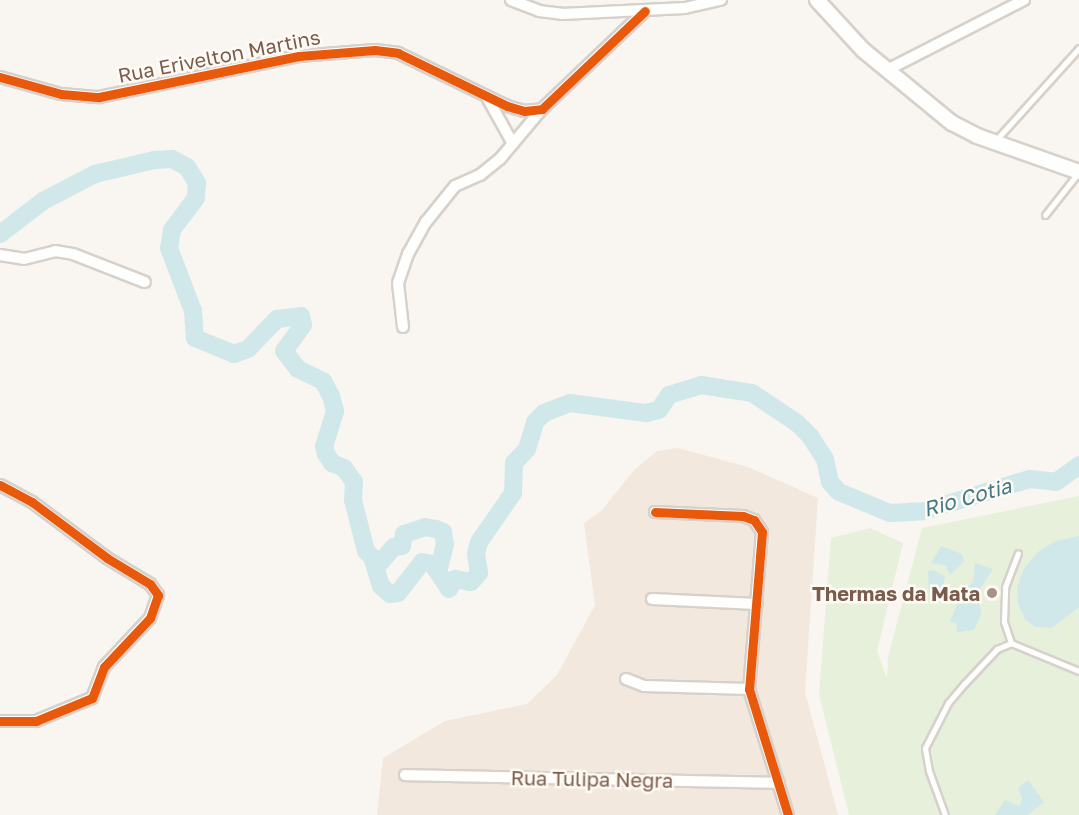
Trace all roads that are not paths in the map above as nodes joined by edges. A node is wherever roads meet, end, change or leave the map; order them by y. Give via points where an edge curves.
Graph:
1 (511, 0) edge
2 (721, 0) edge
3 (817, 0) edge
4 (1024, 0) edge
5 (645, 11) junction
6 (1079, 48) edge
7 (887, 69) junction
8 (0, 77) edge
9 (489, 99) junction
10 (542, 109) junction
11 (995, 141) junction
12 (513, 144) junction
13 (1079, 172) edge
14 (1046, 215) dead end
15 (0, 255) edge
16 (145, 282) dead end
17 (403, 327) dead end
18 (0, 485) edge
19 (655, 512) dead end
20 (1018, 554) dead end
21 (652, 599) dead end
22 (758, 604) junction
23 (1011, 643) junction
24 (1079, 671) edge
25 (626, 679) dead end
26 (749, 689) junction
27 (0, 721) edge
28 (405, 775) dead end
29 (779, 783) junction
30 (788, 815) edge
31 (945, 815) edge

1 - 5 street via 539,11 562,14
2 - 5 street
3 - 7 street via 863,50
4 - 7 street
5 - 10 street via 553,103
6 - 11 lane
7 - 11 street via 952,123
8 - 9 street, Rua Erivelton Martins via 61,94 99,97 299,56 375,50 398,53
9 - 10 street, Rua Erivelton Martins via 524,111
9 - 12 street
10 - 12 street
11 - 13 street
12 - 17 street via 491,167 449,191 416,239 398,283
13 - 14 lane
15 - 16 street via 24,259 54,251 73,254
18 - 27 street via 32,502 107,558 150,584 158,595 150,618 104,667 92,698 36,721
19 - 22 street via 734,515 754,520 763,538
20 - 23 lane via 1005,587 1004,622
21 - 22 street
22 - 26 street
23 - 24 lane
23 - 31 lane via 997,649 948,703 927,741 925,759
25 - 26 street via 644,686
26 - 29 street
28 - 29 street, Rua Tulipa Negra
29 - 30 street

